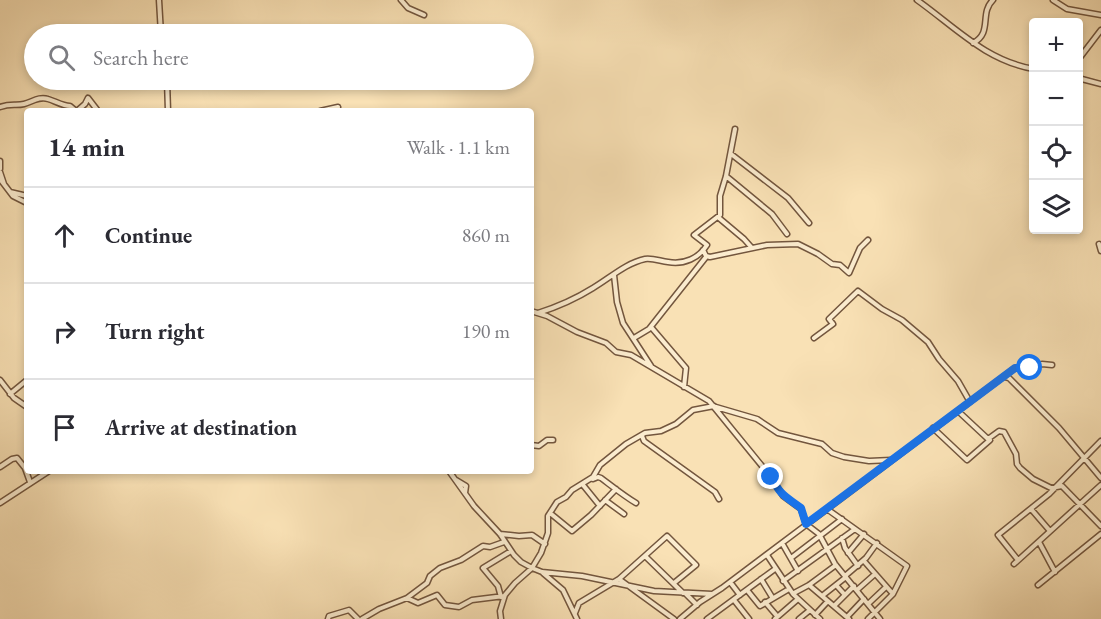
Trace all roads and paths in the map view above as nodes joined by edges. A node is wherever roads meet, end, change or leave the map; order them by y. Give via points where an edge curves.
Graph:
1 (159, 0) edge
2 (401, 0) edge
3 (917, 0) edge
4 (993, 0) edge
5 (1053, 0) edge
6 (424, 15) dead end
7 (1101, 15) edge
8 (160, 24) edge
9 (1101, 30) edge
10 (973, 43) junction
11 (1083, 53) edge
12 (1029, 68) edge
13 (1083, 79) edge
14 (1101, 84) edge
15 (167, 90) edge
16 (0, 106) edge
17 (338, 107) dead end
18 (73, 108) edge
19 (80, 108) edge
20 (96, 108) edge
21 (168, 108) edge
22 (334, 108) edge
23 (735, 129) dead end
24 (731, 154) junction
25 (0, 161) edge
26 (0, 171) edge
27 (726, 176) junction
28 (0, 179) edge
29 (4, 184) junction
30 (9, 192) junction
31 (24, 195) edge
32 (24, 201) edge
33 (718, 218) junction
34 (809, 224) dead end
35 (787, 234) dead end
36 (868, 240) dead end
37 (1099, 244) dead end
38 (752, 248) junction
39 (703, 250) junction
40 (1101, 250) edge
41 (706, 257) junction
42 (614, 274) junction
43 (534, 312) edge
44 (538, 313) junction
45 (651, 327) junction
46 (634, 338) junction
47 (814, 338) dead end
48 (1052, 365) dead end
49 (652, 368) junction
50 (1004, 377) junction
51 (0, 380) edge
52 (24, 382) edge
53 (684, 387) junction
54 (10, 394) junction
55 (970, 402) junction
56 (24, 405) edge
57 (714, 406) junction
58 (958, 411) junction
59 (933, 428) junction
60 (642, 435) junction
61 (991, 439) junction
62 (553, 440) dead end
63 (1101, 441) edge
64 (534, 445) edge
65 (1084, 459) junction
66 (892, 460) junction
67 (0, 467) edge
68 (24, 467) edge
69 (27, 474) edge
70 (44, 474) edge
71 (451, 474) edge
72 (1101, 478) edge
73 (30, 482) junction
74 (583, 485) junction
75 (1101, 485) edge
76 (1058, 486) junction
77 (616, 489) junction
78 (719, 499) dead end
79 (605, 500) junction
80 (0, 503) edge
81 (636, 503) dead end
82 (1080, 504) junction
83 (600, 506) junction
84 (827, 509) junction
85 (1031, 509) junction
86 (552, 514) junction
87 (624, 514) dead end
88 (842, 519) junction
89 (806, 524) junction
90 (1101, 526) edge
91 (855, 528) junction
92 (1050, 531) junction
93 (500, 534) junction
94 (864, 534) junction
95 (1101, 534) edge
96 (820, 536) junction
97 (842, 538) junction
98 (504, 542) junction
99 (1039, 542) junction
100 (782, 543) junction
101 (877, 543) junction
102 (544, 544) junction
103 (827, 549) junction
104 (511, 551) junction
105 (848, 553) junction
106 (767, 555) junction
107 (645, 556) junction
108 (790, 558) junction
109 (1018, 560) junction
110 (864, 561) junction
111 (1014, 564) dead end
112 (836, 565) junction
113 (858, 566) junction
114 (531, 568) junction
115 (775, 569) junction
116 (798, 571) junction
117 (542, 572) junction
118 (1055, 572) junction
119 (875, 574) junction
120 (846, 576) junction
121 (619, 579) junction
122 (761, 579) junction
123 (783, 581) junction
124 (614, 582) junction
125 (730, 582) junction
126 (674, 583) junction
127 (809, 585) junction
128 (836, 585) junction
129 (1038, 585) dead end
130 (631, 586) junction
131 (886, 587) junction
132 (856, 588) junction
133 (789, 589) junction
134 (747, 590) junction
135 (685, 594) junction
136 (713, 594) junction
137 (793, 594) junction
138 (892, 594) junction
139 (740, 595) junction
140 (845, 595) junction
141 (503, 596) junction
142 (822, 596) junction
143 (772, 597) junction
144 (407, 598) junction
145 (798, 599) junction
146 (864, 599) junction
147 (734, 600) junction
148 (828, 601) junction
149 (765, 602) junction
150 (868, 604) junction
151 (697, 605) junction
152 (834, 606) junction
153 (810, 610) junction
154 (874, 612) junction
155 (744, 615) junction
156 (815, 615) junction
157 (578, 616) edge
158 (776, 617) edge
159 (848, 618) edge
160 (328, 619) edge
161 (358, 619) edge
162 (501, 619) edge
163 (674, 619) edge
164 (680, 619) edge
165 (707, 619) edge
166 (738, 619) edge
167 (749, 619) edge
168 (798, 619) edge
169 (820, 619) edge
170 (868, 619) edge
171 (880, 619) edge

1 - 8 street
2 - 6 street
3 - 10 street
4 - 10 street via 986,9 985,31
5 - 7 street via 1067,9
9 - 11 street
10 - 12 street via 1000,59
13 - 14 street
15 - 21 street
16 - 18 street via 43,98
17 - 22 street
19 - 20 street via 88,98
23 - 24 street
24 - 27 street
24 - 34 street via 788,198
25 - 26 street
26 - 29 street
27 - 33 street
27 - 35 street via 772,214
28 - 29 street
29 - 30 street
30 - 31 street
30 - 32 street
33 - 38 street
33 - 39 street via 694,235 707,244
36 - 38 street via 849,273 798,244
37 - 40 street
38 - 41 street
39 - 41 street
39 - 42 street via 686,262 646,259
41 - 45 street
42 - 44 street
42 - 46 street via 622,319
43 - 44 street
44 - 49 street
45 - 46 street
45 - 53 street via 686,368
46 - 49 street
47 - 55 street via 833,324 829,319 858,291 928,342
48 - 50 street via 1015,368
49 - 53 street
50 - 55 street
50 - 65 street via 1052,421
51 - 54 street
52 - 54 street
53 - 57 street
54 - 56 street
55 - 58 street
57 - 60 street via 693,410 676,424
57 - 66 street via 757,419 778,433 822,444 844,457
57 - 89 street via 788,501 801,508
58 - 59 street
58 - 61 street
59 - 61 street via 968,460
59 - 66 street
60 - 78 street via 644,441 717,493
60 - 86 street via 557,502
61 - 76 street via 999,431 1004,432 1020,468 1051,488
62 - 64 street
63 - 65 street
65 - 72 street
65 - 76 street
66 - 84 street
67 - 68 street via 14,458
69 - 73 street
70 - 73 street
71 - 93 street
73 - 80 street
74 - 77 street via 598,477
74 - 83 street
74 - 86 street via 560,502
75 - 82 street
76 - 82 street
76 - 85 street
77 - 79 street
77 - 81 street
79 - 83 street
79 - 87 street
82 - 90 street
82 - 92 street
83 - 86 street via 572,531
84 - 88 street
84 - 89 street
85 - 92 street
85 - 109 street via 998,535
86 - 102 street
88 - 91 street
88 - 96 street
89 - 96 street
89 - 100 street
91 - 94 street
91 - 97 street
92 - 99 street
93 - 98 street
93 - 102 street via 532,535
94 - 101 street
94 - 105 street
95 - 118 street
96 - 103 street
96 - 108 street
97 - 103 street
97 - 105 street
98 - 104 street
98 - 144 street via 483,546 440,568
99 - 109 street
99 - 118 street
100 - 106 street
100 - 108 street
101 - 110 street
101 - 138 street via 907,566
102 - 114 street
103 - 112 street
103 - 116 street
104 - 114 street
104 - 141 street via 483,568
105 - 113 street
106 - 115 street
106 - 125 street
107 - 121 street
107 - 126 street
107 - 126 street via 667,536 674,541 696,565
108 - 116 street
109 - 111 street
110 - 113 street
110 - 119 street
112 - 120 street
112 - 127 street
113 - 120 street
114 - 117 street
114 - 141 street
115 - 122 street
115 - 123 street
116 - 123 street
117 - 124 street
117 - 157 street via 560,587
118 - 129 street
119 - 131 street
119 - 132 street
120 - 128 street
120 - 132 street
121 - 124 street
121 - 130 street
122 - 134 street
122 - 143 street
123 - 133 street
124 - 130 street
124 - 157 street via 579,603
125 - 136 street
125 - 139 street
126 - 135 street
127 - 137 street
127 - 142 street
128 - 140 street
128 - 142 street
130 - 135 street
130 - 163 street
131 - 138 street
131 - 150 street
132 - 140 street
132 - 146 street
133 - 137 street
133 - 143 street
134 - 139 street
134 - 149 street via 759,605
135 - 136 street
135 - 151 street
136 - 151 street
137 - 145 street
138 - 154 street
139 - 147 street
140 - 152 street
141 - 144 street via 472,600 459,607 446,605 437,595 418,603
141 - 162 street
142 - 148 street
143 - 149 street
144 - 161 street
145 - 153 street
145 - 158 street
146 - 150 street
146 - 159 street
147 - 155 street
147 - 165 street
148 - 152 street
148 - 156 street
149 - 158 street
150 - 154 street
151 - 164 street
152 - 159 street
153 - 156 street
153 - 168 street
154 - 170 street
154 - 171 street
155 - 166 street
155 - 167 street
156 - 169 street
160 - 161 street via 348,610

